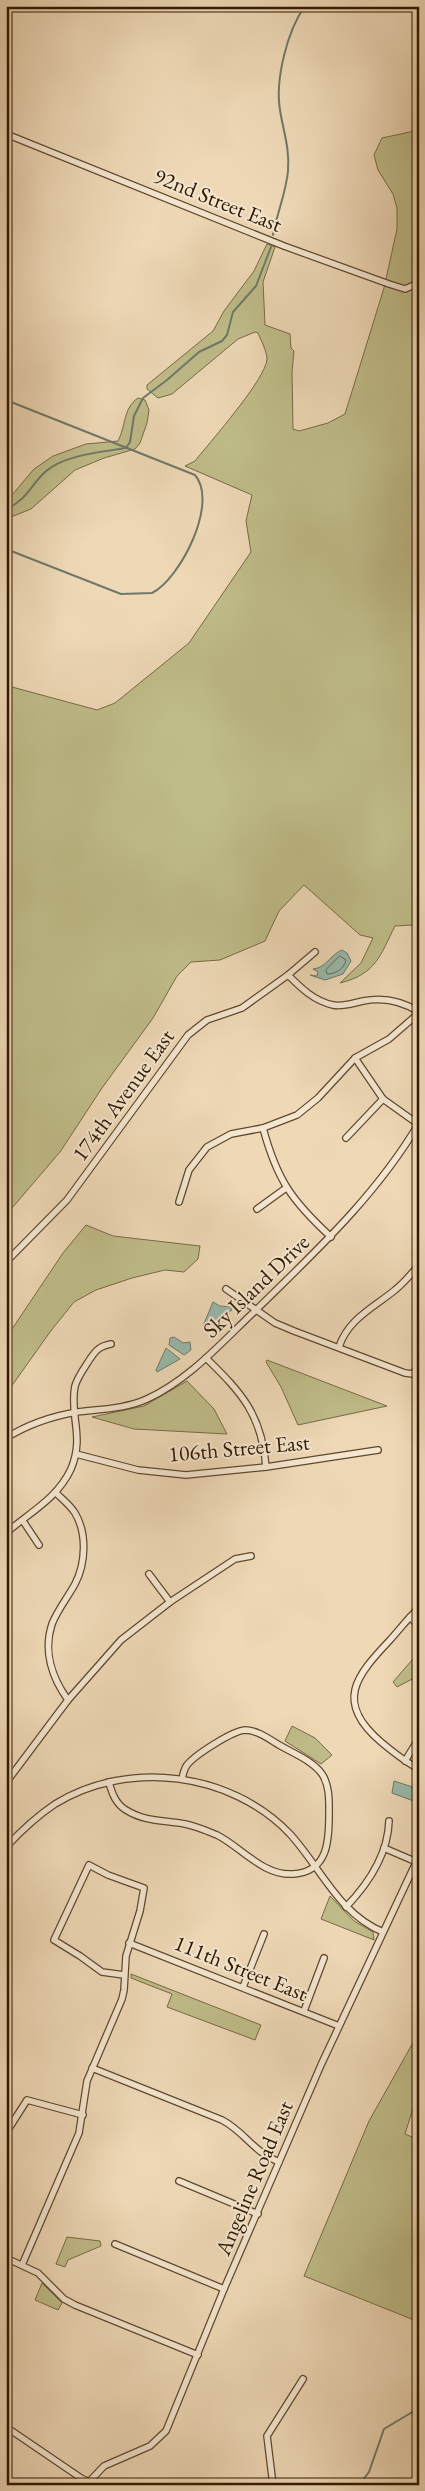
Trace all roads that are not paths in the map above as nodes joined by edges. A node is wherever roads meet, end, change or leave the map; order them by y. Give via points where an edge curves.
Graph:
1 (6, 134) edge
2 (419, 283) edge
3 (315, 952) dead end
4 (288, 975) junction
5 (419, 1013) edge
6 (355, 1058) junction
7 (383, 1099) junction
8 (418, 1124) edge
9 (263, 1128) junction
10 (346, 1138) dead end
11 (286, 1188) junction
12 (179, 1202) dead end
13 (256, 1209) dead end
14 (331, 1237) junction
15 (6, 1262) edge
16 (419, 1265) edge
17 (226, 1289) dead end
18 (256, 1309) junction
19 (111, 1344) dead end
20 (338, 1347) junction
21 (206, 1358) junction
22 (419, 1365) edge
23 (75, 1412) junction
24 (6, 1438) edge
25 (378, 1450) dead end
26 (76, 1454) junction
27 (266, 1467) junction
28 (56, 1493) junction
29 (23, 1521) junction
30 (6, 1533) edge
31 (39, 1546) dead end
32 (251, 1556) dead end
33 (149, 1574) dead end
34 (170, 1602) junction
35 (419, 1608) edge
36 (410, 1617) junction
37 (419, 1626) edge
38 (68, 1700) junction
39 (419, 1738) edge
40 (405, 1761) junction
41 (419, 1769) edge
42 (182, 1779) junction
43 (8, 1780) dead end
44 (109, 1782) junction
45 (390, 1821) dead end
46 (6, 1847) edge
47 (384, 1848) junction
48 (419, 1856) edge
49 (417, 1863) edge
50 (314, 1865) junction
51 (346, 1907) junction
52 (383, 1932) junction
53 (264, 1934) dead end
54 (129, 1943) junction
55 (324, 1958) dead end
56 (124, 1975) junction
57 (244, 1987) junction
58 (304, 2012) junction
59 (339, 2026) junction
60 (92, 2068) junction
61 (83, 2114) junction
62 (6, 2132) edge
63 (279, 2162) junction
64 (179, 2181) dead end
65 (258, 2214) junction
66 (115, 2244) dead end
67 (6, 2258) edge
68 (22, 2265) junction
69 (224, 2289) junction
70 (198, 2355) junction
71 (303, 2379) dead end
72 (6, 2427) edge
73 (89, 2482) junction
74 (96, 2485) edge
75 (273, 2485) edge

1 - 2 street, 92nd Street East via 284,246 389,284 405,289
3 - 4 street, 174th Avenue East
4 - 5 street via 313,997 333,1005 378,999 400,1002
4 - 15 street, 174th Avenue East via 242,1008 206,1020 188,1035 67,1200
5 - 6 street via 389,1040
6 - 7 street
6 - 9 street via 307,1108 283,1122
7 - 8 street
7 - 10 street
8 - 14 street, Sky Island Drive via 374,1188
9 - 11 street via 271,1158
9 - 12 street via 231,1134 207,1147 188,1170
11 - 13 street
11 - 14 street via 299,1206
14 - 18 street, Sky Island Drive
16 - 20 street via 395,1290 356,1320
17 - 18 street
18 - 20 street via 275,1323
18 - 21 street, Sky Island Drive
19 - 23 street via 97,1349 81,1372 76,1384
20 - 22 street via 404,1374 413,1374
21 - 23 street, Sky Island Drive via 178,1382 141,1402
21 - 27 street via 242,1394 260,1430
23 - 24 street, Sky Island Drive via 46,1420
23 - 26 street via 78,1430
25 - 27 street, 106th Street East
26 - 27 street, 106th Street East via 138,1470 170,1474
26 - 28 street
28 - 29 street
28 - 38 street via 74,1512 83,1545 78,1576 56,1615 49,1637 52,1670
29 - 30 street
29 - 31 street
32 - 34 street via 235,1559
33 - 34 street
34 - 38 street via 121,1640
35 - 36 street
36 - 37 street
36 - 40 street via 364,1667 356,1683 354,1698 359,1718 367,1729
38 - 43 street
39 - 40 street
40 - 41 street
42 - 44 street via 138,1777
42 - 50 street via 206,1784 258,1808 281,1826
42 - 50 street via 190,1762 225,1736 242,1731 255,1732 314,1765 324,1776 328,1789 329,1837 323,1858
44 - 46 street via 56,1803
44 - 50 street via 119,1805 140,1817 195,1827 226,1840 262,1866 284,1873 296,1874
45 - 47 street
47 - 49 street
47 - 51 street via 369,1881
48 - 49 street, Angeline Road East
49 - 52 street, Angeline Road East
50 - 51 street
51 - 52 street
52 - 59 street, Angeline Road East
53 - 57 street
54 - 56 street
54 - 56 street via 144,1888 89,1865 54,1940 102,1972
54 - 57 street, 111th Street East
55 - 58 street
56 - 60 street via 122,1999
57 - 58 street, 111th Street East
58 - 59 street, 111th Street East
59 - 63 street, Angeline Road East
60 - 61 street
60 - 63 street via 230,2124 258,2151
61 - 62 street via 27,2100
61 - 68 street via 79,2133
63 - 65 street, Angeline Road East
64 - 65 street
65 - 69 street, Angeline Road East
66 - 69 street
67 - 68 street
68 - 70 street via 44,2277 70,2302
69 - 70 street, Angeline Road East
70 - 73 street, Angeline Road East via 162,2436 150,2446 104,2466
71 - 75 street via 267,2436
72 - 73 street
73 - 74 street

